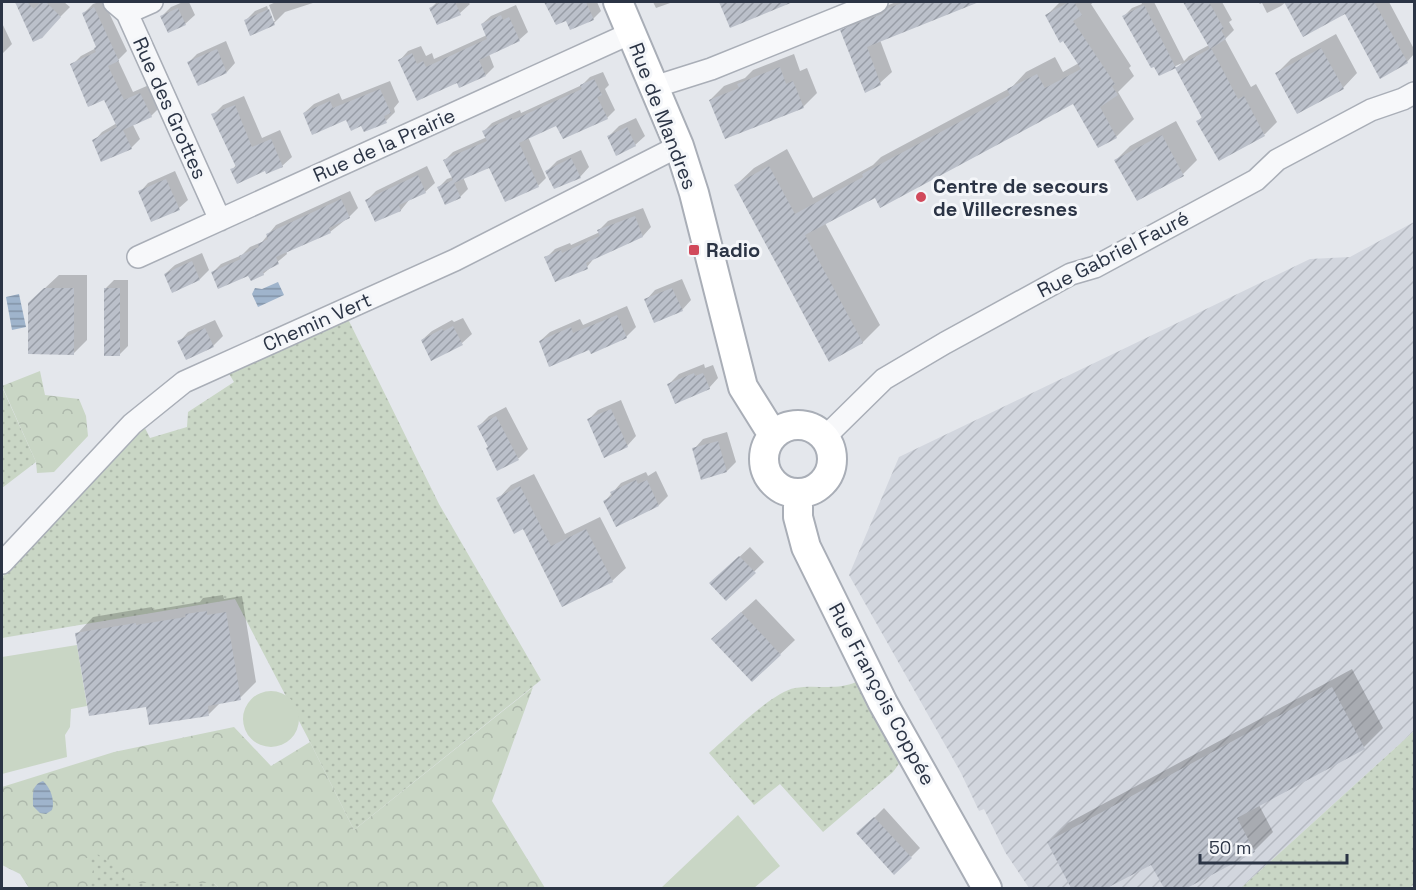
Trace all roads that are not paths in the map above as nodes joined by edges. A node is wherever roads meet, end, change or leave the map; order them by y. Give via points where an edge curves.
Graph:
1 (152, 2) edge
2 (618, 2) edge
3 (877, 2) edge
4 (120, 7) edge
5 (631, 33) junction
6 (654, 87) junction
7 (1414, 93) edge
8 (679, 146) junction
9 (220, 219) junction
10 (138, 256) dead end
11 (773, 435) junction
12 (825, 437) junction
13 (798, 493) junction
14 (2, 563) edge
15 (987, 888) edge

1 - 4 street
2 - 5 street, Rue de Mandres
3 - 6 street via 711,69
4 - 9 street, Rue des Grottes
5 - 6 street, Rue de Mandres
5 - 9 street, Rue de la Prairie
6 - 8 street, Rue de Mandres
7 - 12 street, Rue Gabriel Fauré via 1371,110 1277,160 1256,180 1095,267 1071,274 935,349 884,379
8 - 11 street, Rue de Mandres via 743,387
8 - 14 street, Chemin Vert via 455,260 184,382 132,424
9 - 10 street, Rue de la Prairie
11 - 12 street via 799,424
11 - 13 street via 764,453 767,472 779,487
12 - 13 street via 833,454 830,474 816,488
13 - 15 street, Rue François Coppée via 798,517 806,548 883,703

